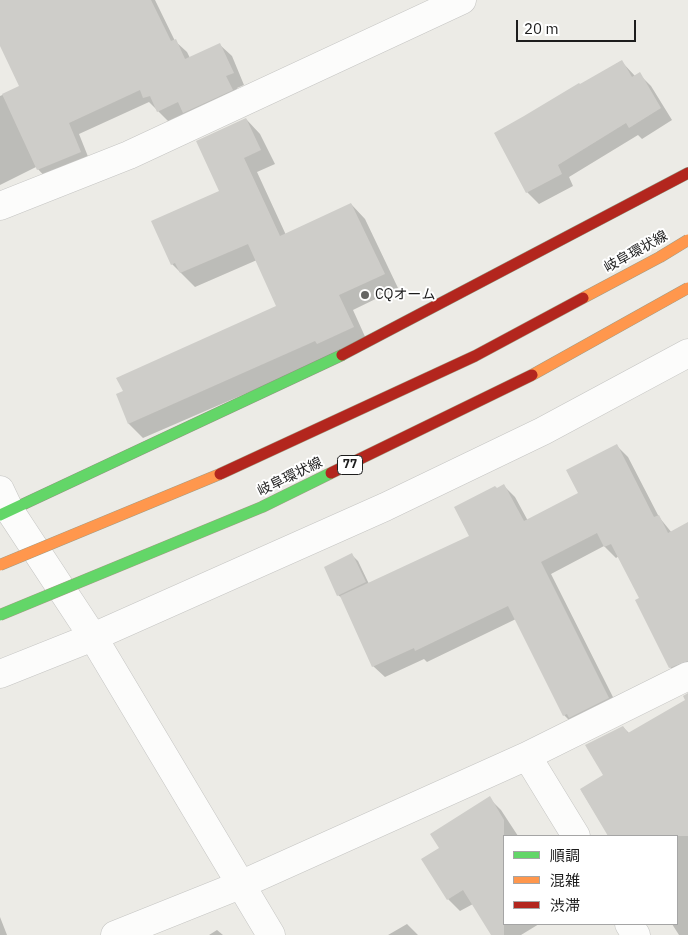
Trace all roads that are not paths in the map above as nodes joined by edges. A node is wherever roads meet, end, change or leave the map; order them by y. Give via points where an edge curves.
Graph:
1 (454, 2) edge
2 (688, 173) edge
3 (0, 206) edge
4 (688, 240) edge
5 (688, 288) edge
6 (688, 353) edge
7 (3, 505) edge
8 (0, 565) edge
9 (0, 615) edge
10 (93, 638) junction
11 (0, 674) edge
12 (688, 676) edge
13 (527, 756) junction
14 (575, 835) edge
15 (240, 885) junction
16 (116, 935) edge
17 (271, 935) edge

1 - 3 street via 129,155
2 - 7 main road via 362,346
4 - 8 main road, 岐阜環状線, bridge via 475,356 230,470
5 - 9 main road, 岐阜環状線 / 77, bridge via 524,380 262,507
6 - 10 street via 543,431 386,507
7 - 10 street
10 - 11 street
10 - 15 street
12 - 13 street
13 - 14 street
13 - 15 street
15 - 16 street
15 - 17 street

